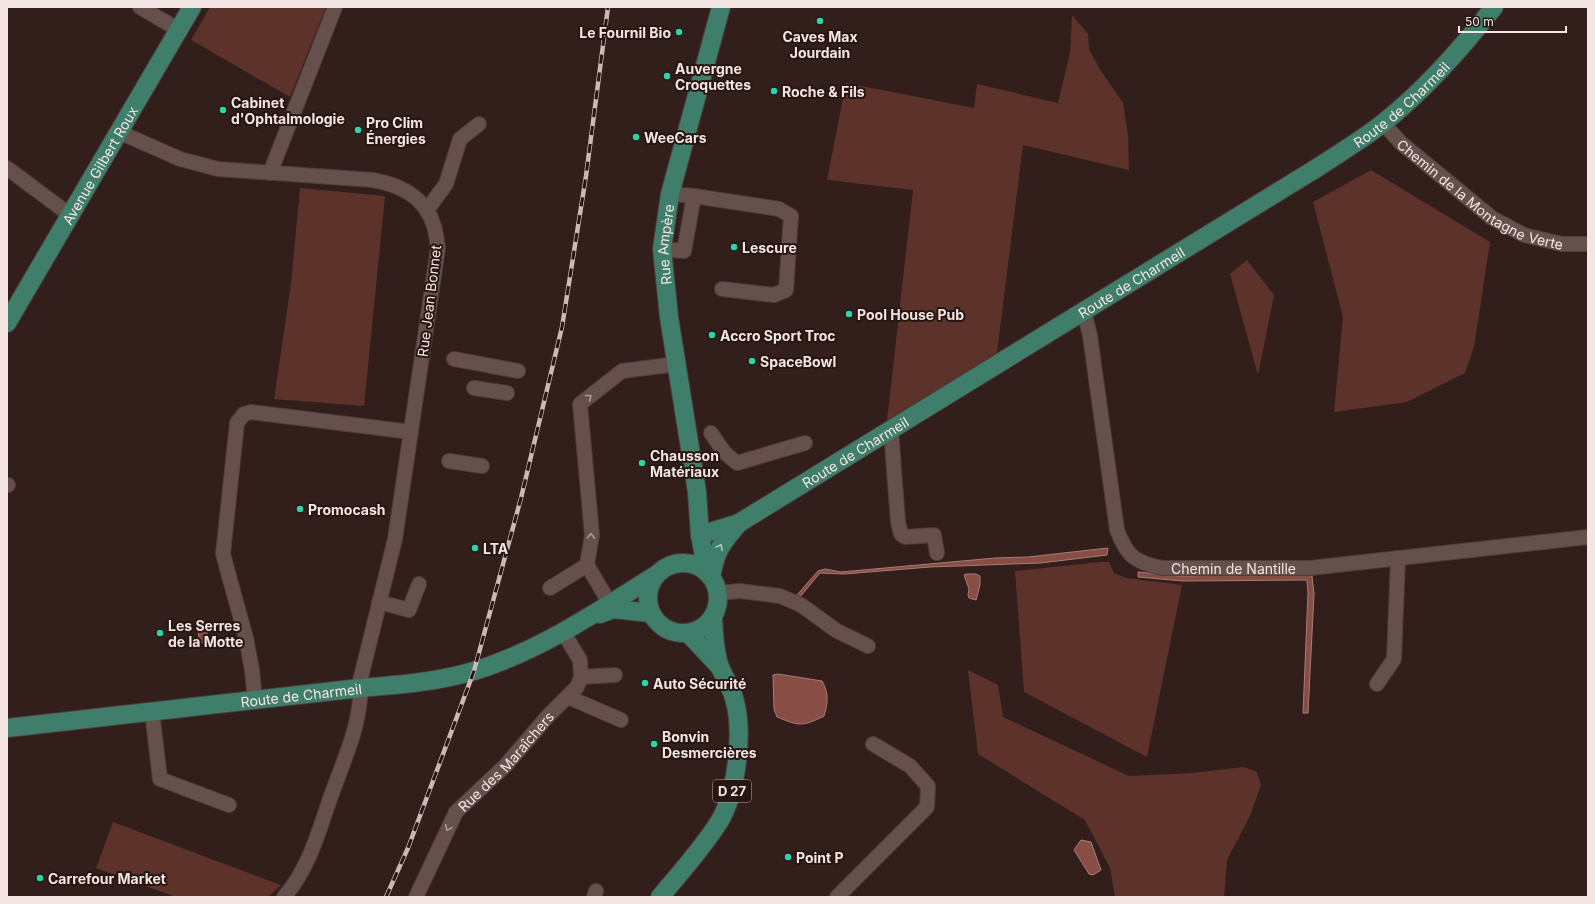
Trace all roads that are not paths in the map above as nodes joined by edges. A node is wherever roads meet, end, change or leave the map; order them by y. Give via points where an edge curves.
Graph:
1 (140, 7) edge
2 (192, 7) edge
3 (335, 7) edge
4 (721, 7) edge
5 (1494, 7) edge
6 (179, 30) junction
7 (1383, 123) junction
8 (479, 124) dead end
9 (119, 132) junction
10 (7, 168) edge
11 (270, 173) junction
12 (670, 194) junction
13 (694, 196) junction
14 (427, 210) junction
15 (70, 215) junction
16 (1588, 244) edge
17 (662, 249) junction
18 (722, 289) dead end
19 (1084, 311) junction
20 (7, 323) edge
21 (454, 359) dead end
22 (676, 364) junction
23 (518, 371) dead end
24 (474, 388) dead end
25 (507, 393) dead end
26 (891, 430) junction
27 (411, 432) junction
28 (711, 433) dead end
29 (805, 443) dead end
30 (449, 462) dead end
31 (482, 466) dead end
32 (698, 503) junction
33 (739, 523) junction
34 (700, 535) junction
35 (1588, 537) edge
36 (937, 553) dead end
37 (1398, 558) junction
38 (678, 563) junction
39 (587, 565) junction
40 (656, 575) junction
41 (709, 575) junction
42 (419, 584) dead end
43 (550, 588) dead end
44 (717, 594) junction
45 (379, 602) junction
46 (611, 606) junction
47 (651, 613) junction
48 (713, 616) junction
49 (563, 632) junction
50 (688, 633) junction
51 (868, 646) dead end
52 (720, 666) junction
53 (615, 675) dead end
54 (581, 677) junction
55 (1377, 684) dead end
56 (360, 688) junction
57 (568, 697) junction
58 (255, 700) junction
59 (152, 712) junction
60 (621, 720) dead end
61 (7, 728) edge
62 (872, 744) dead end
63 (230, 805) dead end
64 (284, 897) edge
65 (416, 897) edge
66 (660, 897) edge
67 (836, 897) edge

1 - 6 street
2 - 6 main road, Avenue Gilbert Roux
3 - 11 street
4 - 12 main road, Rue Ampère
5 - 7 main road, Route de Charmeil via 1432,77
6 - 9 main road, Avenue Gilbert Roux
7 - 16 street, Chemin de la Montagne Verte via 1401,143 1492,218 1524,235 1562,244
7 - 19 main road, Route de Charmeil via 1313,170
8 - 14 street via 460,138 446,184
9 - 11 street, Rue Jean Bonnet via 180,159 218,169
9 - 15 main road, Avenue Gilbert Roux
10 - 15 street
11 - 14 street, Rue Jean Bonnet via 388,183 411,193
12 - 13 street
12 - 17 main road, Rue Ampère
13 - 17 street via 684,251
13 - 18 street via 779,209 791,216 786,290 774,295
14 - 27 street, Rue Jean Bonnet via 438,248
15 - 20 main road, Avenue Gilbert Roux
17 - 22 main road, Rue Ampère
19 - 26 main road, Route de Charmeil
19 - 37 street, Chemin de Nantille via 1090,336 1117,530 1123,547 1133,557 1146,565 1162,568 1215,569 1310,568
21 - 23 street
22 - 32 main road, Rue Ampère
39 -> 22 street via 592,535 580,404 622,371
24 - 25 street
26 - 33 main road, Route de Charmeil
26 - 36 street via 901,534 905,537 934,535
27 - 45 street, Rue Jean Bonnet via 394,539
27 - 58 street via 251,412 244,414 237,424 223,554 246,638
28 - 29 street via 724,452 736,463
30 - 31 street
32 - 33 main road via 706,515
32 - 34 main road, Rue Ampère
33 - 34 main road, Route de Charmeil
41 -> 33 main road, Route de Charmeil via 720,546
34 - 38 main road
34 - 41 main road, Rue Ampère
35 - 37 street, Chemin de Nantille
37 - 55 street via 1394,659
38 - 40 main road
38 - 41 main road via 699,567
39 - 43 street
39 - 46 street
40 - 46 main road, Route de Charmeil
40 - 47 main road via 648,593
41 - 44 main road
42 - 45 street via 409,610
44 - 48 main road
44 - 51 street via 740,590 780,596 801,605 838,630
45 - 56 street, Rue Jean Bonnet
46 - 47 main road
46 - 49 main road, Route de Charmeil
47 - 50 main road via 666,629
48 - 50 main road via 698,630
48 - 52 main road, D 27 via 714,642
49 - 54 street via 580,660
49 - 56 main road, Route de Charmeil via 515,656 474,671 408,684
50 - 52 main road, D 27
52 - 66 main road, D 27 via 734,698 739,728 738,758 732,790 720,822
53 - 54 street
54 - 57 street, Rue des Maraîchers via 577,687
56 - 58 main road, Route de Charmeil
56 - 64 street, Rue Jean Bonnet via 354,733 313,848
57 - 60 street
57 -> 65 street, Rue des Maraîchers via 506,765 456,812
58 - 59 main road, Route de Charmeil
59 - 61 main road, Route de Charmeil
59 - 63 street via 160,779
62 - 67 street via 910,766 928,786 927,807

